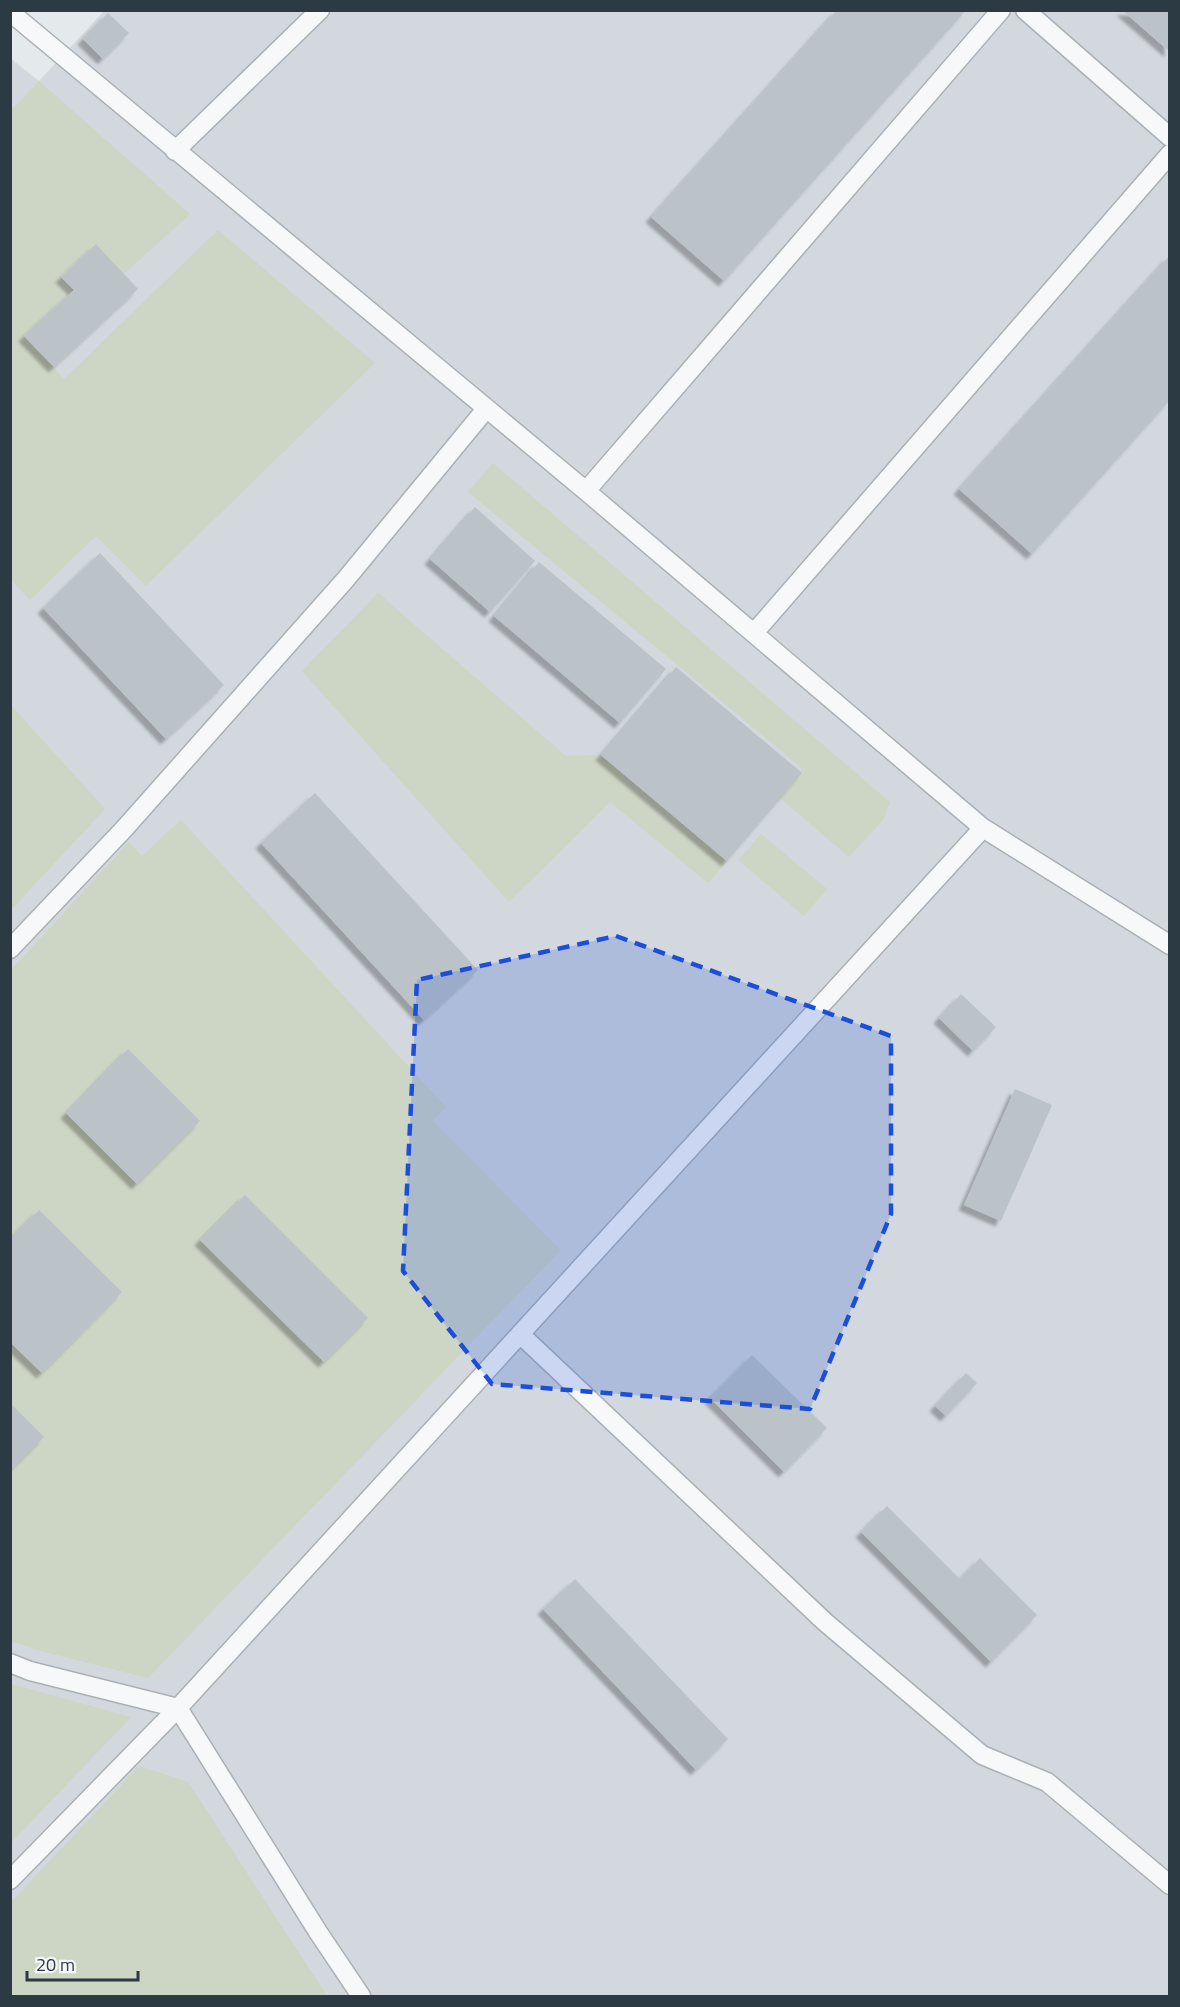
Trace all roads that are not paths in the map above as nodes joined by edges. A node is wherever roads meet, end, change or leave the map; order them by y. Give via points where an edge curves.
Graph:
1 (320, 10) edge
2 (1001, 10) edge
3 (1025, 10) edge
4 (10, 12) edge
5 (1170, 137) edge
6 (175, 151) junction
7 (1170, 154) edge
8 (486, 409) junction
9 (586, 491) junction
10 (753, 633) junction
11 (983, 828) junction
12 (1170, 945) edge
13 (10, 949) edge
14 (520, 1334) junction
15 (10, 1664) edge
16 (178, 1708) junction
17 (10, 1880) edge
18 (1170, 1885) edge
19 (361, 1996) edge

1 - 6 lane
2 - 9 lane
3 - 5 lane
4 - 6 lane
6 - 8 lane
7 - 10 lane
8 - 9 lane
8 - 13 lane via 338,588 124,829
9 - 10 lane
10 - 11 lane
11 - 12 lane
11 - 14 lane
14 - 16 lane
14 - 18 lane via 825,1622 973,1748 1047,1782
15 - 16 lane
16 - 17 lane
16 - 19 lane

